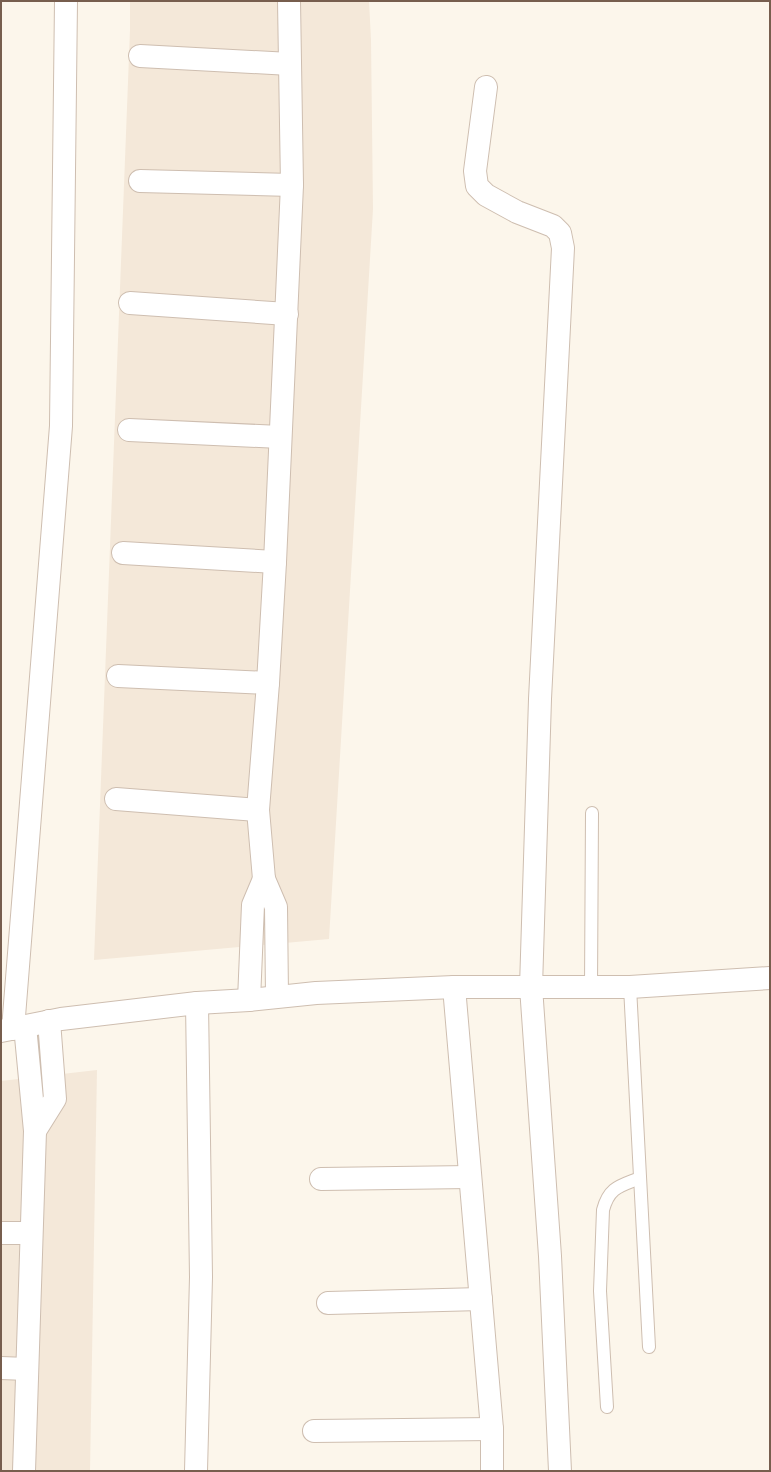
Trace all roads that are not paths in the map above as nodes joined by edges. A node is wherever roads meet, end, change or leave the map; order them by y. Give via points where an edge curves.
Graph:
1 (66, 1) edge
2 (289, 1) edge
3 (140, 56) dead end
4 (290, 64) junction
5 (486, 88) dead end
6 (140, 181) dead end
7 (292, 184) junction
8 (130, 303) dead end
9 (287, 314) junction
10 (129, 430) dead end
11 (280, 437) junction
12 (123, 553) dead end
13 (275, 562) junction
14 (118, 676) dead end
15 (268, 683) junction
16 (116, 799) dead end
17 (258, 810) junction
18 (592, 813) dead end
19 (264, 879) junction
20 (770, 978) edge
21 (454, 987) junction
22 (531, 987) junction
23 (591, 987) junction
24 (630, 987) junction
25 (277, 996) junction
26 (249, 1000) junction
27 (197, 1003) junction
28 (49, 1021) junction
29 (13, 1029) edge
30 (35, 1130) junction
31 (470, 1177) junction
32 (640, 1178) junction
33 (321, 1179) dead end
34 (1, 1232) edge
35 (32, 1233) junction
36 (481, 1299) junction
37 (328, 1303) dead end
38 (649, 1347) dead end
39 (1, 1368) edge
40 (27, 1369) junction
41 (607, 1407) dead end
42 (492, 1429) junction
43 (314, 1431) dead end
44 (24, 1471) edge
45 (196, 1471) edge
46 (492, 1471) edge
47 (560, 1471) edge

1 - 29 street via 61,426
2 - 4 street
3 - 4 street
4 - 7 street
5 - 22 street via 475,171 477,186 486,195 517,212 554,226 560,233 563,248 540,698
6 - 7 street
7 - 9 street
8 - 9 street
9 - 11 street
10 - 11 street
11 - 13 street
12 - 13 street
13 - 15 street
14 - 15 street
15 - 17 street
16 - 17 street
17 - 19 street
18 - 23 lane
19 - 25 street via 276,906
19 - 26 street via 253,905
20 - 24 street
21 - 22 street
21 - 25 street via 316,992
21 - 31 street
22 - 23 street
22 - 47 street via 550,1256
23 - 24 street
24 - 32 lane
25 - 26 street
26 - 27 street
27 - 28 street
27 - 45 street via 201,1277
28 - 29 street
28 - 30 street via 55,1099
29 - 30 street
30 - 35 street
31 - 33 street
31 - 36 street
32 - 38 lane
32 - 41 lane via 613,1189 606,1199 603,1210 600,1290
34 - 35 street
35 - 40 street
36 - 37 street
36 - 42 street
39 - 40 street
40 - 44 street
42 - 43 street
42 - 46 street

